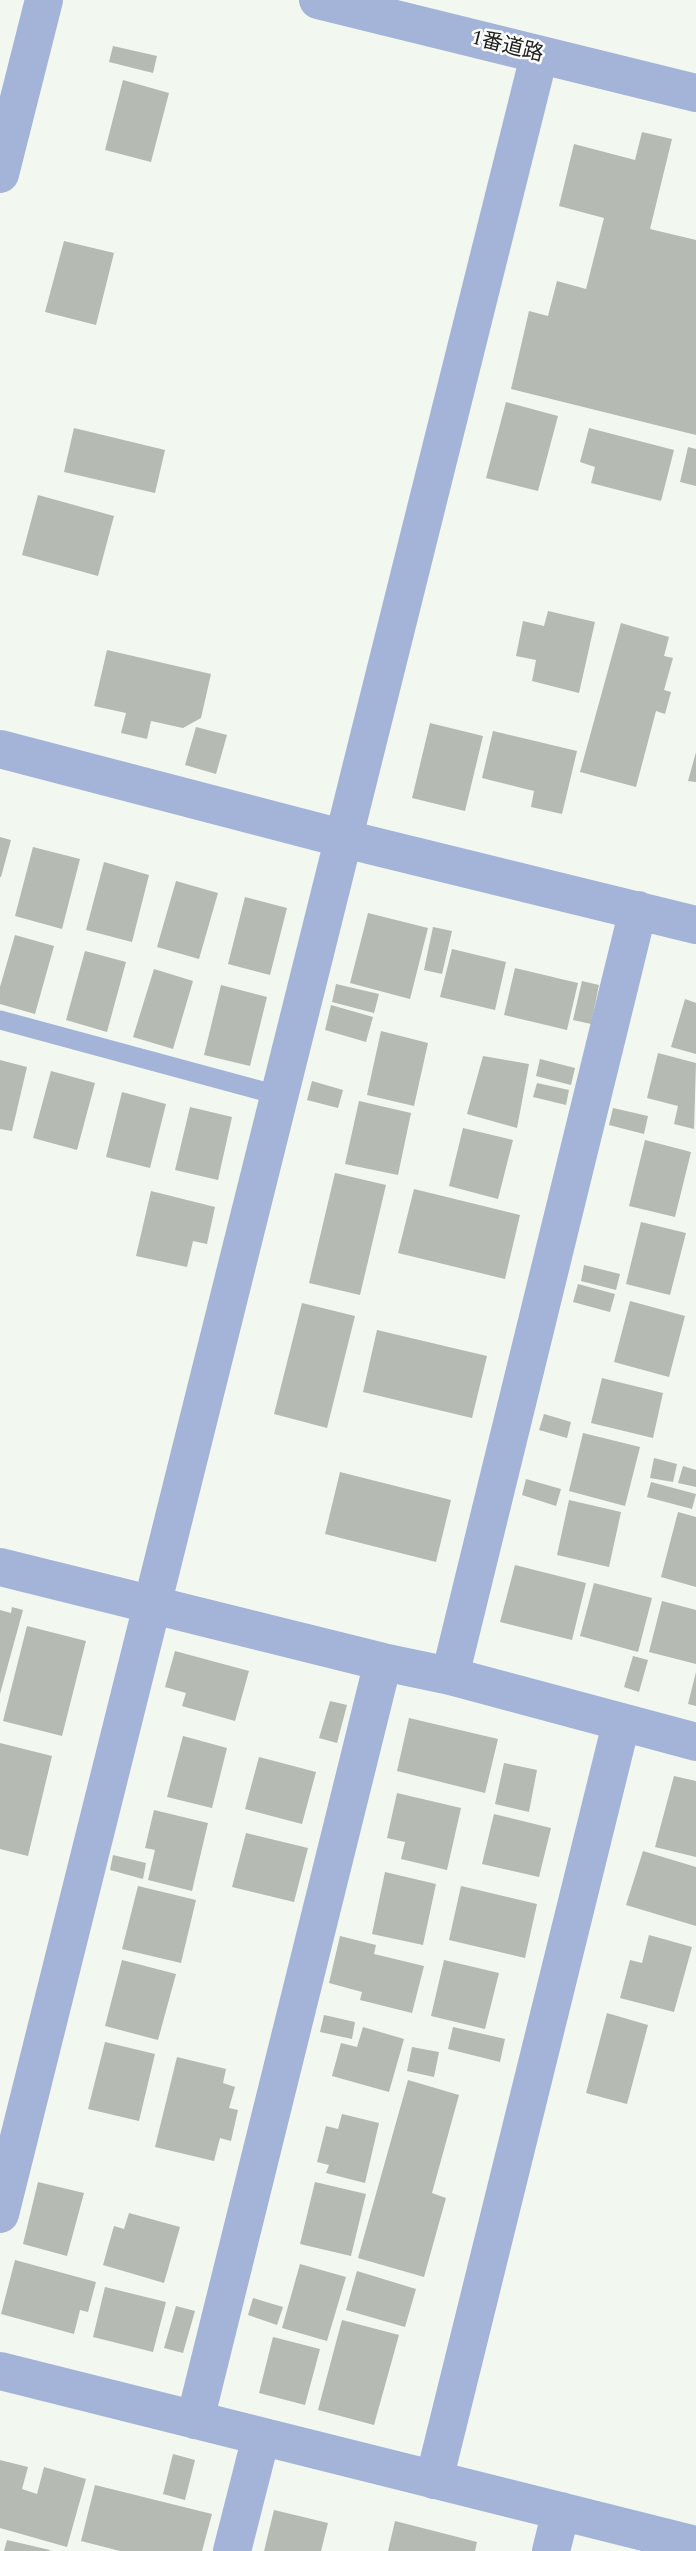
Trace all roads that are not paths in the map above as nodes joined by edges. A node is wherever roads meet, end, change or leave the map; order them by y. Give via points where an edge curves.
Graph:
1 (44, 0) edge
2 (318, 0) edge
3 (539, 57) junction
4 (696, 93) edge
5 (0, 174) edge
6 (0, 749) edge
7 (345, 839) junction
8 (638, 910) junction
9 (696, 925) edge
10 (0, 1020) edge
11 (281, 1096) junction
12 (0, 1567) edge
13 (153, 1603) junction
14 (383, 1662) junction
15 (450, 1676) junction
16 (621, 1724) junction
17 (696, 1742) edge
18 (0, 2214) edge
19 (0, 2371) edge
20 (195, 2420) junction
21 (261, 2437) junction
22 (434, 2480) junction
23 (561, 2511) junction
24 (696, 2545) edge
25 (232, 2551) edge
26 (551, 2551) edge

1 - 5 street
2 - 3 street, 1番道路
3 - 4 street, 1番道路
3 - 7 street
6 - 7 street
7 - 8 street
7 - 11 street
8 - 9 street
8 - 15 street
10 - 11 lane
11 - 13 street
12 - 13 street
13 - 14 street
13 - 18 street
14 - 15 street
14 - 20 street
15 - 16 street
16 - 17 street
16 - 22 street
19 - 20 street
20 - 21 street
21 - 22 street
21 - 25 street
22 - 23 street
23 - 24 street
23 - 26 street

